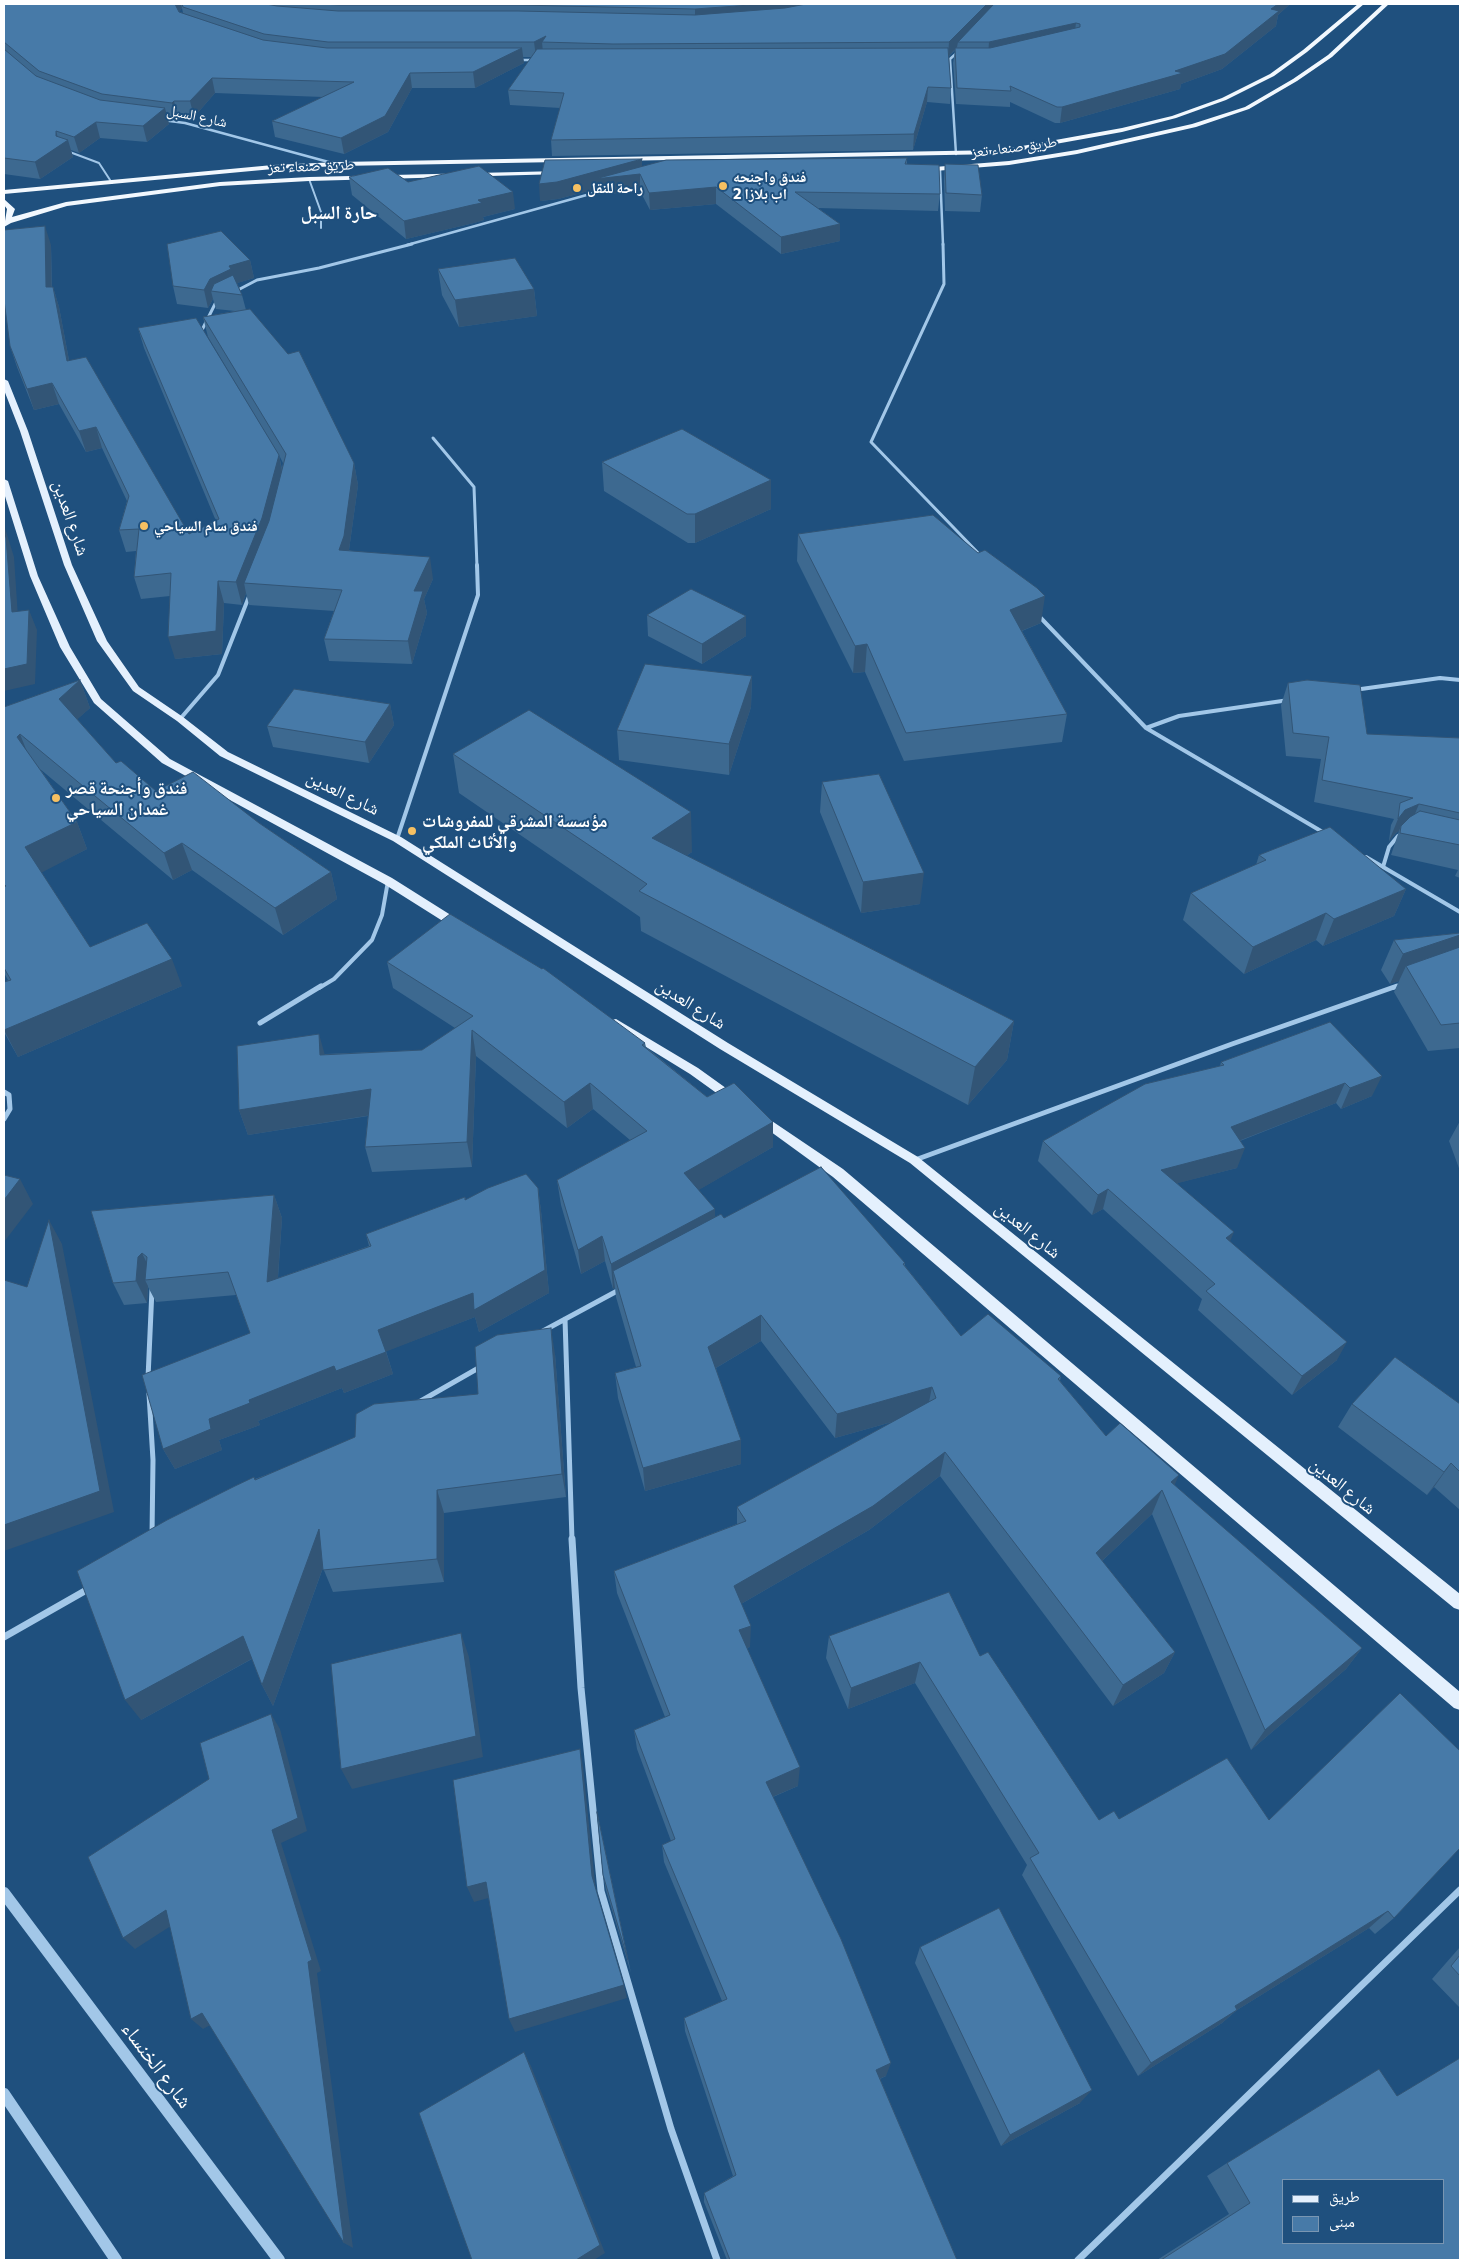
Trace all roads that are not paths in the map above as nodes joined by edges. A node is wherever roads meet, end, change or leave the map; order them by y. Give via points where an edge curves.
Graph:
1 (1361, 4) edge
2 (1386, 4) edge
3 (964, 46) edge
4 (950, 59) junction
5 (514, 60) edge
6 (544, 60) edge
7 (941, 60) edge
8 (960, 60) edge
9 (159, 119) edge
10 (62, 150) edge
11 (956, 154) junction
12 (338, 164) junction
13 (911, 170) edge
14 (940, 170) junction
15 (572, 173) edge
16 (309, 179) junction
17 (113, 183) junction
18 (611, 188) edge
19 (4, 192) edge
20 (4, 201) edge
21 (6, 223) edge
22 (321, 228) dead end
23 (233, 292) edge
24 (225, 296) edge
25 (206, 340) edge
26 (4, 381) edge
27 (433, 438) dead end
28 (4, 481) edge
29 (983, 558) edge
30 (253, 586) edge
31 (1030, 607) edge
32 (1460, 680) edge
33 (1353, 690) edge
34 (1295, 699) edge
35 (180, 719) junction
36 (1146, 728) junction
37 (1410, 830) edge
38 (1332, 837) edge
39 (397, 839) junction
40 (1357, 852) edge
41 (1383, 867) junction
42 (388, 881) junction
43 (1460, 912) edge
44 (473, 934) edge
45 (1405, 984) dead end
46 (609, 1018) edge
47 (260, 1023) dead end
48 (4, 1092) edge
49 (4, 1119) edge
50 (914, 1160) junction
51 (152, 1280) edge
52 (627, 1286) edge
53 (565, 1319) junction
54 (539, 1334) edge
55 (488, 1363) edge
56 (410, 1407) edge
57 (152, 1544) edge
58 (94, 1586) edge
59 (1460, 1603) edge
60 (4, 1637) edge
61 (1460, 1702) edge
62 (1460, 1890) edge
63 (4, 1893) edge
64 (4, 2094) edge
65 (116, 2260) edge
66 (278, 2260) edge
67 (717, 2260) edge
68 (1078, 2260) edge

1 - 11 highway, طريق صنعاء تعز via 1272,75 1224,99 1122,130 1000,152
2 - 14 highway, طريق صنعاء تعز via 1330,56 1247,108 1194,126 1078,152
3 - 4 street
4 - 7 street
4 - 8 street
4 - 11 street
5 - 6 street
9 - 12 street, شارع السبل via 185,122
10 - 17 lane via 99,163
11 - 12 highway, طريق صنعاء تعز
12 - 17 highway, طريق صنعاء تعز
13 - 14 highway, طريق صنعاء تعز
14 - 29 street via 944,284 871,442
15 - 16 highway, طريق صنعاء تعز
16 - 21 highway, طريق صنعاء تعز via 220,184 124,195 66,204
16 - 22 lane via 322,212
17 - 19 highway, طريق صنعاء تعز
18 - 23 street via 319,268 257,280
20 - 21 highway via 10,209
24 - 25 street via 216,300 201,332
26 - 35 main road, شارع العدين via 68,564 102,641 136,689
27 - 39 street via 474,487 478,595
28 - 42 main road via 34,576 93,702 166,761
30 - 35 street via 218,675
31 - 36 street
32 - 33 street via 1440,678
34 - 36 street via 1179,716
35 - 39 main road, شارع العدين via 224,754
36 - 38 street
37 - 41 street via 1398,836 1389,847
39 - 50 main road, شارع العدين via 724,1046
40 - 41 street
41 - 43 street
42 - 44 main road
42 - 47 street via 382,915 372,940 334,979
45 - 50 street
46 - 61 main road via 694,1071 834,1176
48 - 49 street via 9,1095 10,1109
50 - 59 main road, شارع العدين
51 - 57 street via 147,1366 153,1460
52 - 53 street
53 - 54 street
53 - 67 street via 571,1528 581,1688 601,1891 671,2129
55 - 56 street
58 - 60 street
62 - 68 street
63 - 66 street, شارع الخنساء
64 - 65 street

